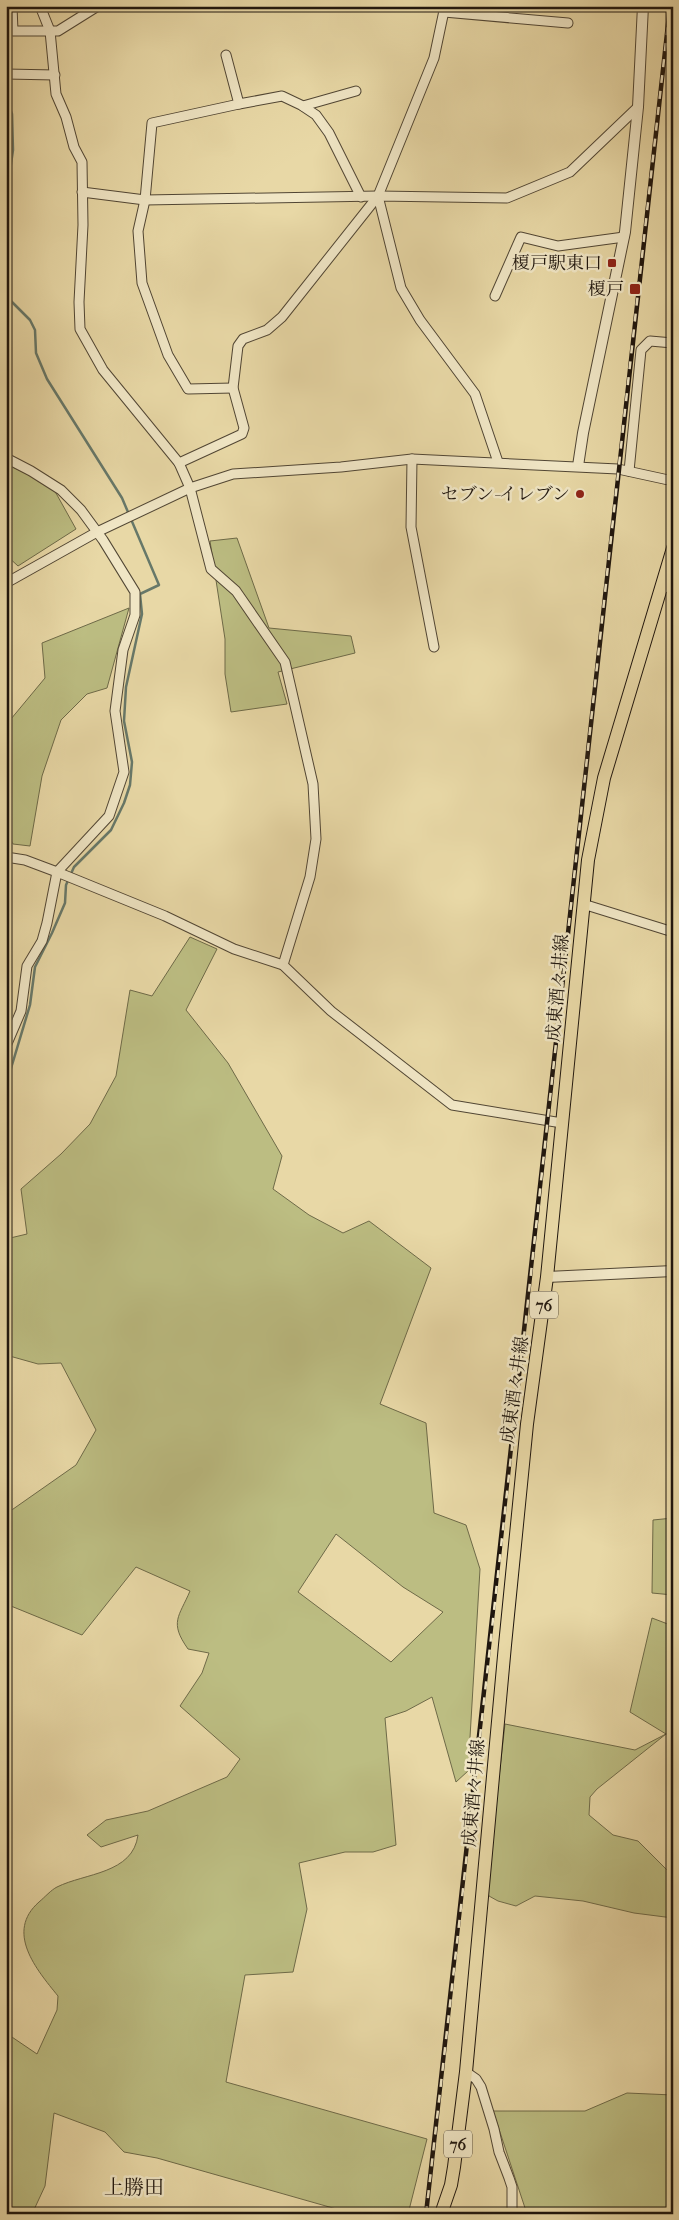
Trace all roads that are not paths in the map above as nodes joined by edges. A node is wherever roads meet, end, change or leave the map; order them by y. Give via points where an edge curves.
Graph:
1 (12, 6) edge
2 (40, 6) edge
3 (98, 6) edge
4 (643, 6) edge
5 (445, 9) edge
6 (568, 22) dead end
7 (50, 31) junction
8 (226, 55) dead end
9 (6, 74) edge
10 (54, 75) junction
11 (356, 91) dead end
12 (240, 104) junction
13 (303, 106) junction
14 (638, 107) junction
15 (82, 192) junction
16 (361, 196) junction
17 (378, 196) junction
18 (145, 200) junction
19 (624, 237) junction
20 (496, 296) dead end
21 (673, 343) edge
22 (233, 388) junction
23 (6, 458) edge
24 (412, 459) junction
25 (498, 462) junction
26 (180, 463) junction
27 (578, 466) junction
28 (629, 472) junction
29 (673, 481) edge
30 (190, 488) junction
31 (97, 532) junction
32 (673, 548) edge
33 (6, 584) edge
34 (667, 588) edge
35 (434, 647) dead end
36 (6, 856) edge
37 (57, 872) junction
38 (583, 904) junction
39 (673, 932) edge
40 (283, 965) junction
41 (6, 1046) edge
42 (562, 1123) junction
43 (673, 1271) edge
44 (547, 1277) junction
45 (466, 2072) junction
46 (441, 2214) edge
47 (512, 2214) edge

1 - 7 street via 13,32
2 - 7 street
3 - 7 street via 58,31
4 - 14 street
5 - 6 street
5 - 17 street via 434,58
7 - 10 street
8 - 12 street
9 - 10 street
10 - 15 street via 56,94 82,162
11 - 13 street
12 - 13 street via 282,96
12 - 18 street via 152,123
13 - 16 street via 316,114 329,133
14 - 17 street via 570,172 507,198
14 - 19 street
15 - 18 street
15 - 26 street via 80,328 103,370
16 - 17 street
16 - 18 street
17 - 22 street via 282,317 267,330 243,339 238,346
17 - 25 street via 401,288 420,320 475,394
18 - 22 street via 138,231 142,284 168,355 188,389
19 - 20 street via 558,246 522,237
19 - 27 street
21 - 28 street via 650,341 641,350
22 - 26 street via 244,428 242,434
23 - 31 street via 61,490
24 - 25 street
24 - 30 street via 233,474
24 - 35 street via 411,527
25 - 27 street
26 - 30 street
27 - 28 street
28 - 29 street
30 - 31 street
30 - 40 street via 211,569 236,590 285,662 313,784 316,839 310,877
31 - 33 street
31 - 37 street via 135,592 135,615 123,650 115,711 124,772 109,816
32 - 34 main road, 成東酒々井線 / 76
34 - 38 main road, 成東酒々井線 / 76 via 604,778
36 - 37 street
37 - 40 street via 165,916 234,949
37 - 41 street via 48,923 42,941 27,966 21,1010
38 - 39 street
38 - 42 main road, 成東酒々井線 / 76
40 - 42 street via 332,1011 452,1105
42 - 44 main road, 成東酒々井線 / 76
43 - 44 street
44 - 45 main road, 成東酒々井線 / 76 via 527,1424
45 - 46 main road, 成東酒々井線 / 76 via 454,2167
45 - 47 street via 481,2087 512,2188

